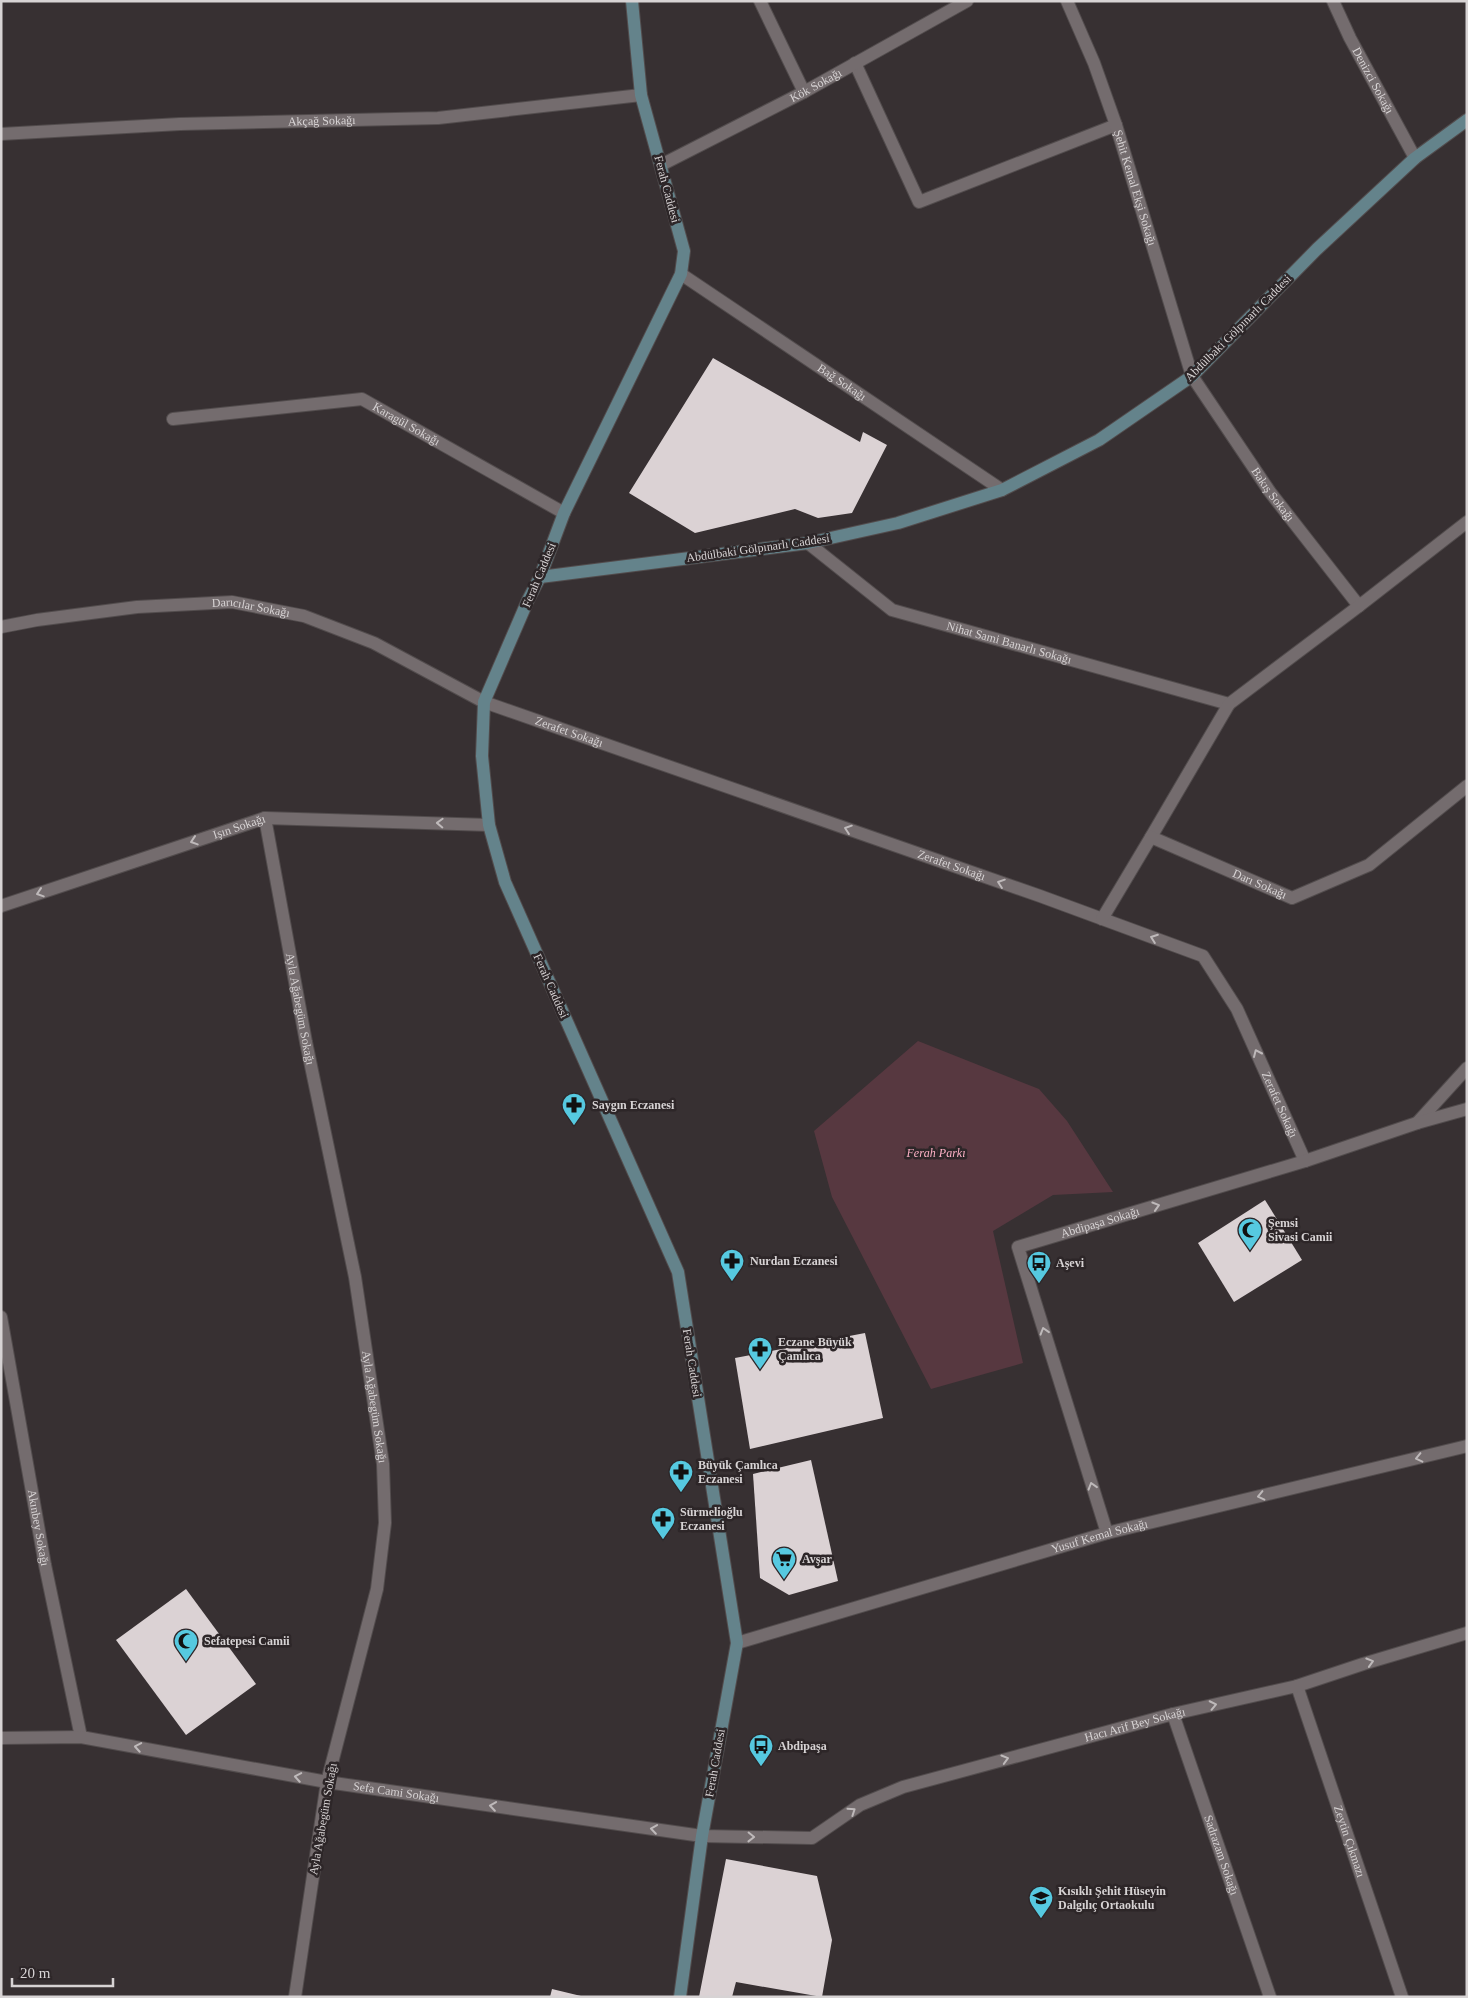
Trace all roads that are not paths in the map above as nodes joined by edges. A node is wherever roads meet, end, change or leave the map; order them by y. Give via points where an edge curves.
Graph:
1 (632, 1) edge
2 (760, 1) edge
3 (967, 1) edge
4 (1067, 1) edge
5 (1333, 1) edge
6 (855, 63) junction
7 (804, 92) junction
8 (641, 95) junction
9 (1467, 120) edge
10 (1116, 126) junction
11 (1, 134) edge
12 (1415, 158) junction
13 (661, 165) junction
14 (681, 274) junction
15 (1192, 376) junction
16 (173, 419) dead end
17 (1002, 490) junction
18 (564, 513) junction
19 (1467, 522) edge
20 (808, 543) junction
21 (540, 577) junction
22 (1359, 606) junction
23 (1, 627) edge
24 (484, 702) junction
25 (1229, 704) junction
26 (1467, 786) edge
27 (265, 818) junction
28 (489, 825) junction
29 (1151, 837) junction
30 (1, 906) edge
31 (1102, 919) junction
32 (1467, 1068) edge
33 (1467, 1109) edge
34 (1417, 1123) junction
35 (1305, 1161) junction
36 (1, 1317) edge
37 (1467, 1446) edge
38 (1107, 1533) junction
39 (1467, 1633) edge
40 (737, 1643) junction
41 (1297, 1686) junction
42 (1173, 1714) junction
43 (82, 1737) junction
44 (1, 1738) edge
45 (327, 1782) junction
46 (702, 1836) junction
47 (812, 1838) joint
48 (295, 1997) edge
49 (680, 1997) edge
50 (1270, 1997) edge
51 (1402, 1997) edge

1 - 8 street, Ferah Caddesi
2 - 7 street
3 - 6 street, Kök Sokağı
4 - 10 street, Şehit Kemal Ekşi Sokağı via 1094,63
5 - 12 street, Denizci Sokağı
6 - 7 street, Kök Sokağı
6 - 10 street via 919,202
7 - 13 street, Kök Sokağı
8 - 11 street, Akçağ Sokağı via 438,118 180,124
8 - 13 street, Ferah Caddesi
9 - 12 street, Abdülbaki Gölpınarlı Caddesi
10 - 15 street, Şehit Kemal Ekşi Sokağı
12 - 15 street, Abdülbaki Gölpınarlı Caddesi via 1317,249
13 - 14 street, Ferah Caddesi via 684,251
14 - 17 street, Bağ Sokağı
14 - 18 street, Ferah Caddesi
15 - 17 street, Abdülbaki Gölpınarlı Caddesi via 1099,440
15 - 22 street, Bakış Sokağı via 1270,492
16 - 18 street, Karagül Sokağı via 362,399
17 - 20 street, Abdülbaki Gölpınarlı Caddesi via 898,524
18 - 21 street, Ferah Caddesi
19 - 22 street
20 - 21 street, Abdülbaki Gölpınarlı Caddesi
20 - 25 street, Nihat Sami Banarlı Sokağı via 892,610
21 - 24 street, Ferah Caddesi
22 - 25 street
23 - 24 street, Darıcılar Sokağı via 137,607 232,602 304,616 374,643
24 - 28 street, Ferah Caddesi via 482,756
31 -> 24 street, Zerafet Sokağı
25 - 29 street
26 - 29 street, Darı Sokağı via 1369,865 1292,898
28 -> 27 street, Işın Sokağı
27 -> 30 street, Işın Sokağı
27 - 45 street, Ayla Ağabegüm Sokağı via 306,1042 355,1277 383,1464 385,1523 377,1590
28 - 40 street, Ferah Caddesi via 505,882 678,1272
29 - 31 street
35 -> 31 street, Zerafet Sokağı via 1237,1009 1202,956
32 - 34 street
33 - 34 street, Abdipaşa Sokağı
34 - 35 street, Abdipaşa Sokağı
38 -> 35 street, Abdipaşa Sokağı via 1018,1247
36 - 43 street, Akınbey Sokağı via 45,1565
37 -> 38 street, Yusuf Kemal Sokağı
38 - 40 street, Yusuf Kemal Sokağı
41 -> 39 street, Hacı Arif Bey Sokağı
40 - 46 street, Ferah Caddesi
42 -> 41 street, Hacı Arif Bey Sokağı
41 - 51 street, Zeytin Çıkmazı
47 -> 42 street, Hacı Arif Bey Sokağı via 860,1805 903,1787
42 - 50 street, Sadrazam Sokağı
43 - 44 street, Sefa Cami Sokağı
45 -> 43 street, Sefa Cami Sokağı
46 -> 45 street, Sefa Cami Sokağı
45 - 48 street, Ayla Ağabegüm Sokağı
46 -> 47 street, Sefa Cami Sokağı
46 - 49 street, Ferah Caddesi

